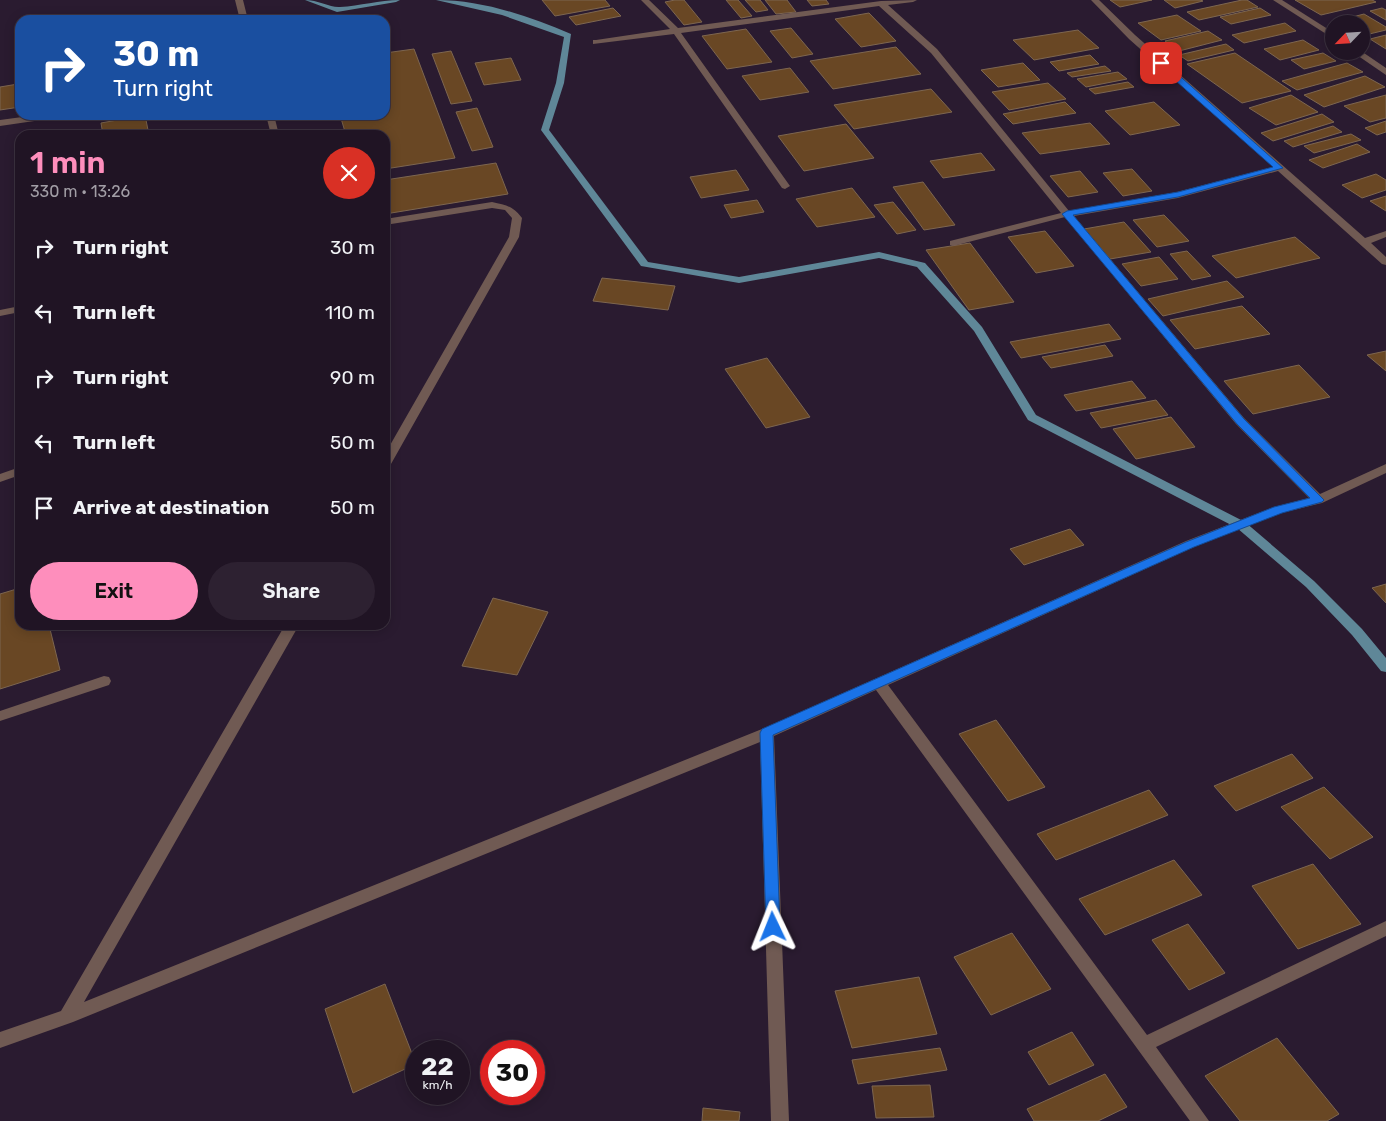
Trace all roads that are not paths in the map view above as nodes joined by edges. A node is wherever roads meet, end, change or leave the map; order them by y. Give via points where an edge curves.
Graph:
1 (239, 0) edge
2 (645, 0) edge
3 (912, 0) edge
4 (1094, 0) edge
5 (1277, 0) edge
6 (881, 2) junction
7 (243, 15) edge
8 (676, 30) junction
9 (1325, 31) edge
10 (596, 42) dead end
11 (1368, 60) edge
12 (1386, 72) edge
13 (21, 120) edge
14 (0, 123) edge
15 (1279, 168) junction
16 (785, 186) dead end
17 (1067, 214) junction
18 (390, 221) edge
19 (1386, 234) edge
20 (1365, 242) junction
21 (952, 243) dead end
22 (1386, 262) edge
23 (15, 310) edge
24 (0, 314) edge
25 (390, 455) edge
26 (1386, 468) edge
27 (15, 474) edge
28 (0, 478) edge
29 (1318, 500) junction
30 (289, 630) edge
31 (104, 681) dead end
32 (878, 682) junction
33 (0, 716) edge
34 (767, 733) junction
35 (1386, 928) edge
36 (67, 1017) junction
37 (0, 1040) edge
38 (1143, 1045) junction
39 (780, 1121) edge
40 (1200, 1121) edge

1 - 7 street
2 - 8 street
3 - 6 street
4 - 15 street
5 - 9 street
6 - 8 street
6 - 17 street via 934,51
8 - 10 street
8 - 16 street
11 - 12 street
13 - 14 street
15 - 17 street via 1178,195
15 - 20 street
17 - 21 street
17 - 29 street via 1240,421
18 - 25 street via 492,205 508,208 517,218 514,237
19 - 20 street
20 - 22 street
23 - 24 street
26 - 29 street
27 - 28 street
29 - 32 street via 1278,510 1190,544
30 - 36 street
31 - 33 street
32 - 34 street
32 - 38 street
34 - 36 street
34 - 39 street
35 - 38 street
36 - 37 street
38 - 40 street

